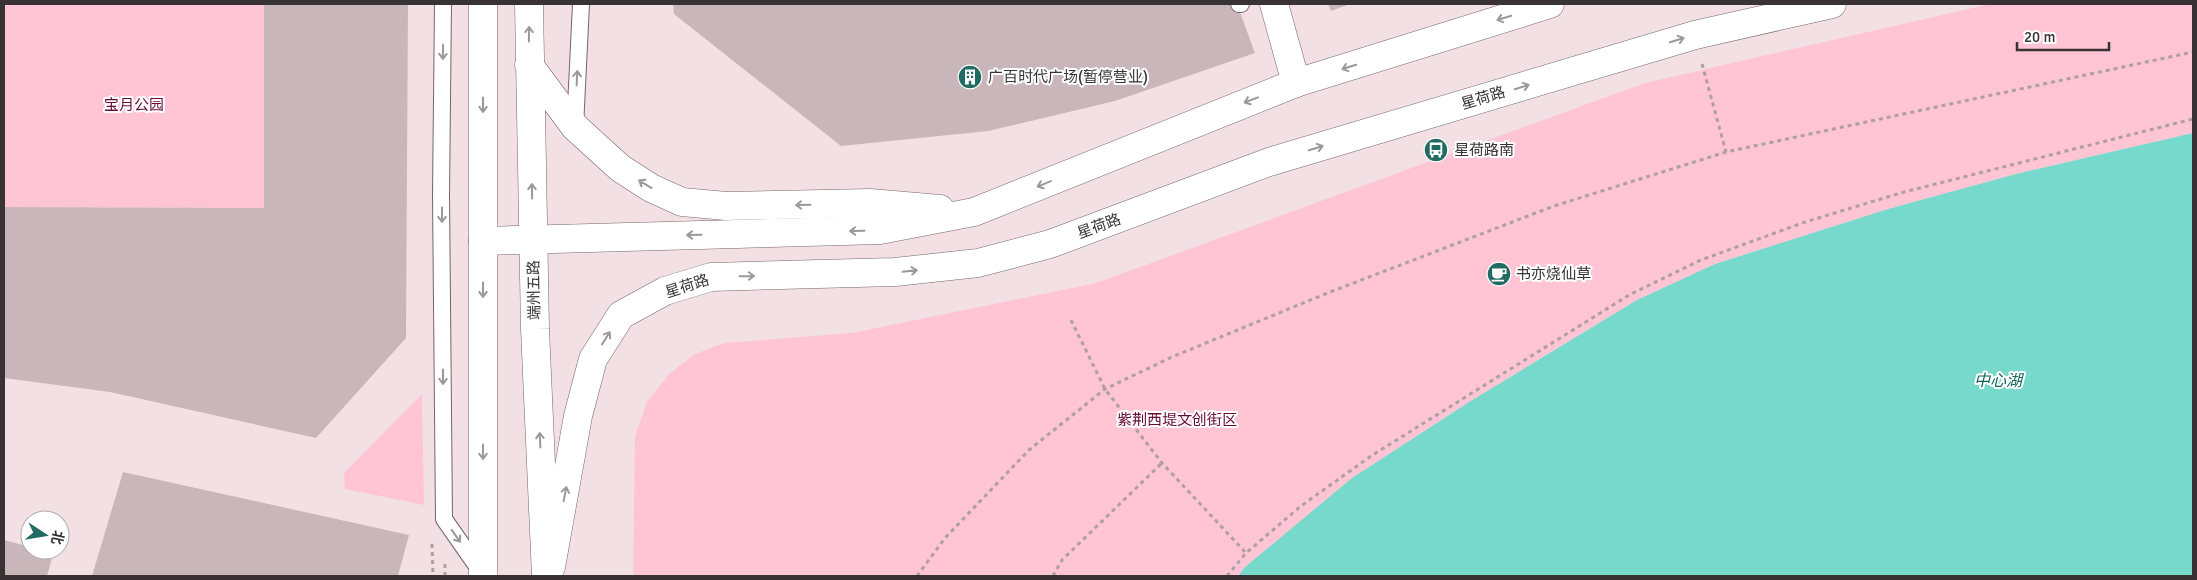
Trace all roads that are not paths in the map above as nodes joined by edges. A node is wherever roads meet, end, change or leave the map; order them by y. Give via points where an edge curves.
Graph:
1 (443, 4) edge
2 (483, 4) edge
3 (529, 4) edge
4 (581, 4) edge
5 (1274, 4) edge
6 (1550, 4) edge
7 (1832, 4) edge
8 (529, 65) junction
9 (1296, 83) junction
10 (574, 127) junction
11 (974, 212) junction
12 (533, 240) junction
13 (483, 241) junction
14 (483, 576) edge
15 (548, 576) edge

1 -> 14 lane via 444,519
2 -> 13 street
8 -> 3 street, 端州五路
10 -> 4 lane
5 - 9 street
6 -> 9 street
15 -> 7 street, 星荷路 via 578,416 593,359 621,315 665,291 711,277 895,272 978,263 1050,244 1269,162 1694,35
8 - 10 street
12 -> 8 street, 端州五路
9 -> 11 street
11 -> 10 street via 870,203 726,206 682,202 651,188 620,168
11 -> 12 street via 880,230
12 - 13 street
15 -> 12 street, 端州五路
13 -> 14 street

